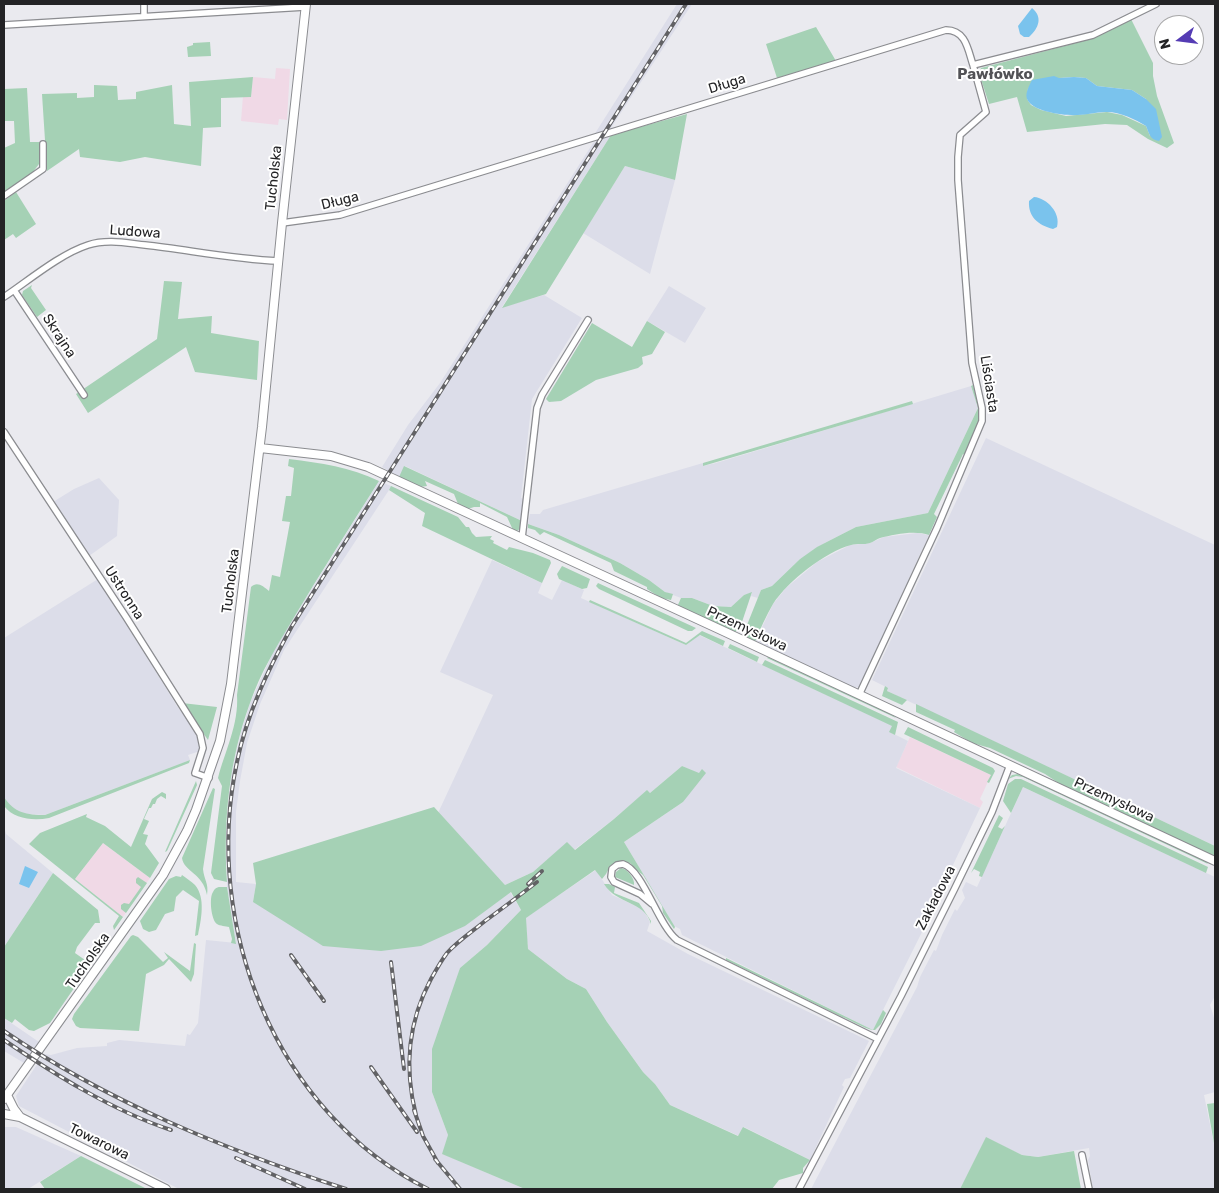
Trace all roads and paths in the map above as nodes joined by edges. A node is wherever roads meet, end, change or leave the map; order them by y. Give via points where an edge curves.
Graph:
1 (144, 4) edge
2 (1156, 4) edge
3 (306, 6) edge
4 (144, 16) junction
5 (4, 25) edge
6 (973, 65) junction
7 (43, 144) dead end
8 (4, 196) edge
9 (282, 223) junction
10 (278, 262) junction
11 (14, 290) junction
12 (4, 297) edge
13 (588, 320) dead end
14 (84, 395) dead end
15 (4, 432) edge
16 (260, 448) junction
17 (522, 538) junction
18 (859, 695) junction
19 (1010, 765) junction
20 (209, 778) junction
21 (1215, 861) edge
22 (652, 904) junction
23 (878, 1040) junction
24 (5, 1097) edge
25 (4, 1114) edge
26 (20, 1118) junction
27 (1082, 1155) dead end
28 (166, 1189) edge
29 (799, 1189) edge
30 (1089, 1189) edge

1 - 4 street
2 - 6 street via 1093,35
3 - 4 street
3 - 9 street, Tucholska
4 - 5 street
6 - 9 street, Długa via 960,34 946,30 340,215
6 - 18 street, Liściasta via 986,112 960,135 958,180 972,363 982,421 937,528
7 - 8 street via 43,169
9 - 10 street, Tucholska
10 - 11 street, Ludowa via 99,242 66,255
10 - 16 street, Tucholska
11 - 12 street, Ludowa
11 - 14 street, Skrajna
13 - 17 street via 537,408
15 - 20 street, Ustronna via 200,734 203,748 195,773
16 - 17 street, Przemysłowa via 323,454 351,461
16 - 20 street, Tucholska via 228,703
17 - 18 street, Przemysłowa
18 - 19 street, Przemysłowa
19 - 21 street, Przemysłowa
19 - 23 street, Zakładowa via 984,828
20 - 24 street, Tucholska via 187,831 163,875
22 - 22 street via 629,866 622,864 612,869 610,875 614,882 640,894
22 - 23 street via 677,940
23 - 29 street, Zakładowa
24 - 26 street
25 - 26 street, Towarowa
26 - 28 street, Towarowa
27 - 30 street

